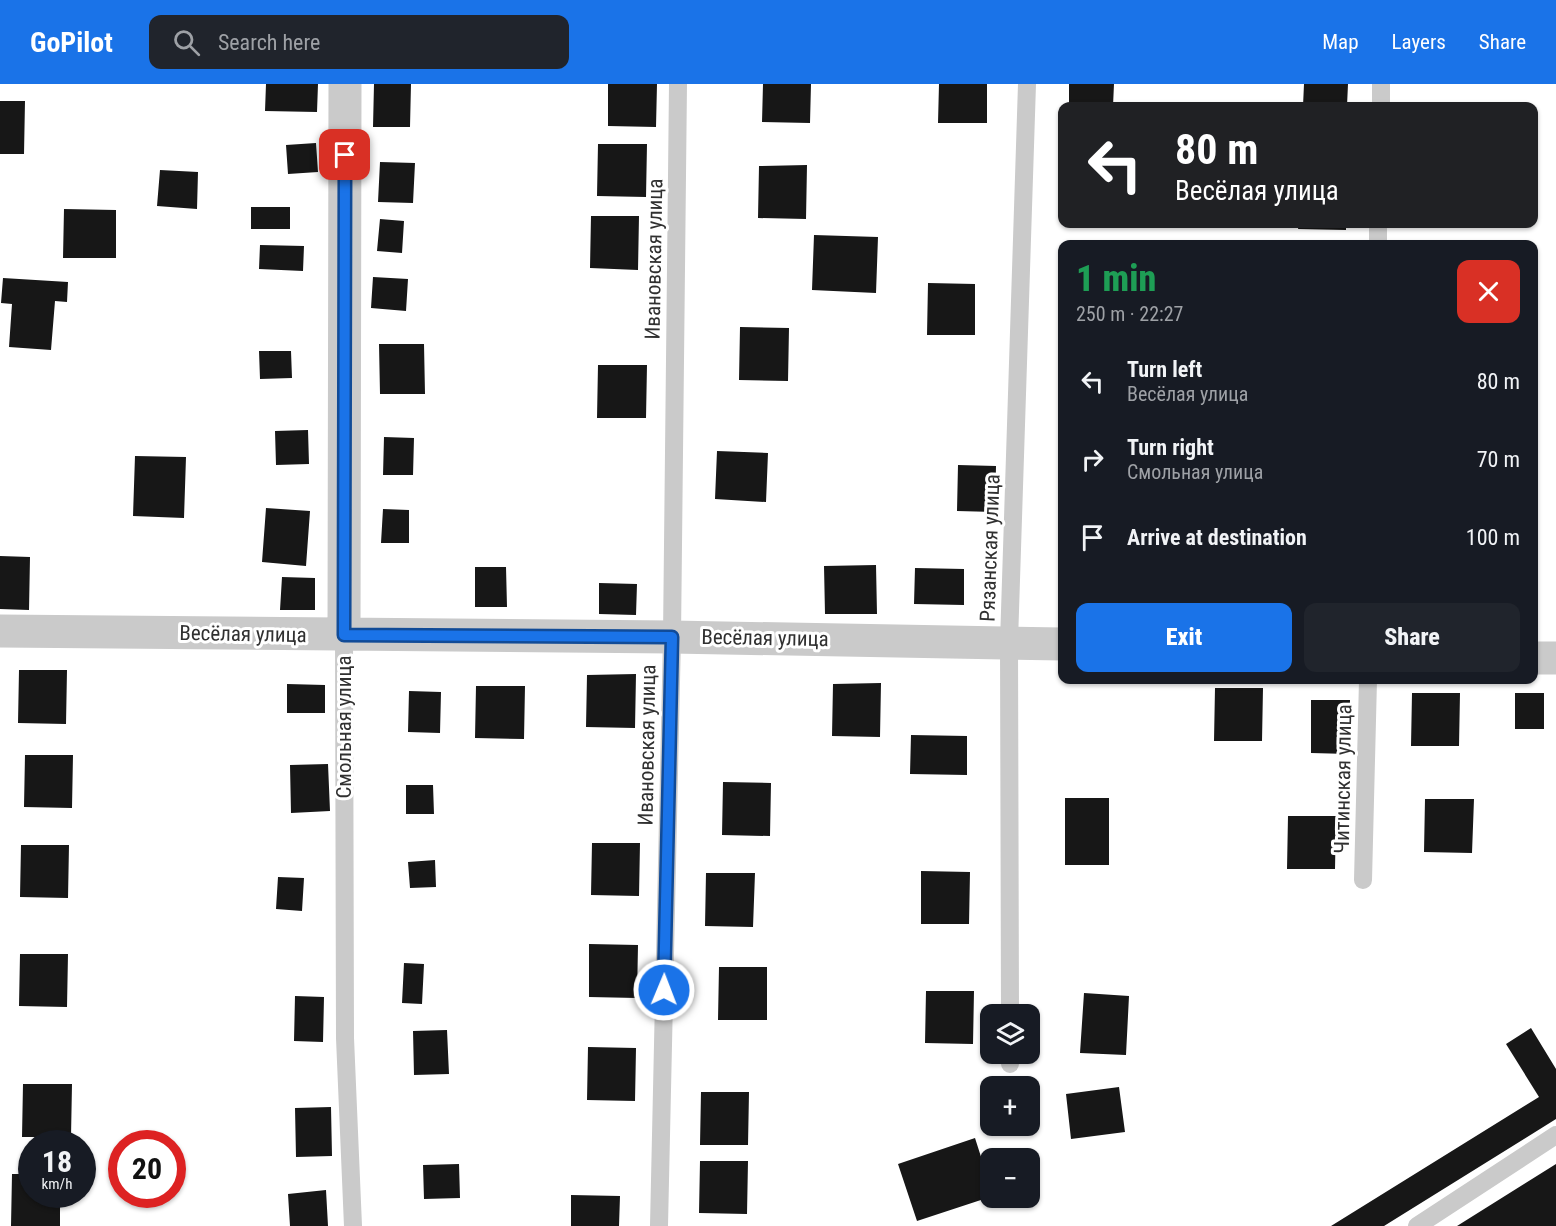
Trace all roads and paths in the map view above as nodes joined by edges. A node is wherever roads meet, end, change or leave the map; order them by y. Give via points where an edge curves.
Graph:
1 (345, 84) edge
2 (678, 84) edge
3 (1027, 84) edge
4 (1382, 84) edge
5 (1381, 102) edge
6 (0, 631) edge
7 (344, 635) junction
8 (672, 637) junction
9 (1009, 642) junction
10 (1058, 644) edge
11 (1538, 658) edge
12 (1556, 658) edge
13 (1368, 684) edge
14 (1363, 880) dead end
15 (1010, 1004) edge
16 (1556, 1135) edge
17 (353, 1226) edge
18 (659, 1226) edge
19 (1417, 1226) edge

1 - 7 street, Смольная улица
2 - 8 lane, Ивановская улица
3 - 9 lane, Рязанская улица
4 - 5 lane
6 - 7 street, Весёлая улица
7 - 8 street, Весёлая улица
7 - 17 lane, Смольная улица via 345,1038
8 - 9 street, Весёлая улица
8 - 18 lane, Ивановская улица
9 - 10 street, Весёлая улица
9 - 15 lane, Рязанская улица
11 - 12 street
13 - 14 lane, Читинская улица
16 - 19 lane

